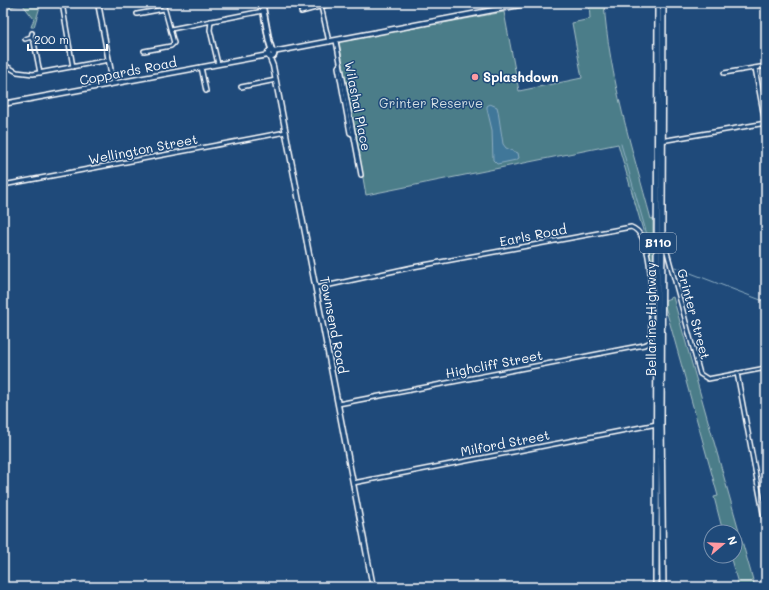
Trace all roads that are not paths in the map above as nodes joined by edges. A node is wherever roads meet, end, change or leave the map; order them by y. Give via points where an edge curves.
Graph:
1 (62, 3) edge
2 (98, 3) edge
3 (163, 3) edge
4 (262, 3) edge
5 (334, 3) edge
6 (530, 3) edge
7 (658, 3) edge
8 (663, 3) edge
9 (321, 6) junction
10 (164, 9) junction
11 (263, 11) junction
12 (301, 12) dead end
13 (137, 14) dead end
14 (211, 21) junction
15 (171, 29) junction
16 (32, 33) dead end
17 (31, 37) junction
18 (24, 39) dead end
19 (336, 41) junction
20 (329, 42) junction
21 (144, 51) dead end
22 (271, 53) junction
23 (109, 60) junction
24 (3, 64) edge
25 (218, 64) junction
26 (766, 66) edge
27 (73, 67) junction
28 (201, 67) junction
29 (755, 68) junction
30 (40, 73) junction
31 (724, 73) dead end
32 (276, 80) junction
33 (113, 84) junction
34 (241, 87) dead end
35 (206, 91) dead end
36 (3, 104) edge
37 (765, 123) edge
38 (286, 132) junction
39 (661, 142) junction
40 (361, 175) dead end
41 (3, 185) edge
42 (662, 232) junction
43 (658, 245) junction
44 (662, 253) junction
45 (669, 262) junction
46 (316, 288) junction
47 (657, 342) junction
48 (766, 368) edge
49 (737, 373) junction
50 (338, 404) junction
51 (659, 423) junction
52 (353, 483) junction
53 (766, 529) edge
54 (373, 587) edge
55 (656, 587) edge
56 (663, 587) edge

1 - 27 street
2 - 23 street
3 - 10 street
4 - 11 main road, Townsend Road
5 - 9 street
6 - 19 street, Coppards Road
7 - 39 highway, Bellarine Highway / B110
8 - 39 highway, Bellarine Highway / B110
9 - 12 street
9 - 20 street
10 - 13 street
10 - 15 street
11 - 14 street
11 - 22 main road, Townsend Road
14 - 15 street
14 - 25 street via 210,30
15 - 21 street via 173,45
16 - 17 street
17 - 18 street
17 - 30 street
19 - 20 street, Coppards Road
19 - 40 street, Wilashal Place
20 - 22 street, Coppards Road
22 - 25 street, Coppards Road
22 - 32 street, Townsend Road
23 - 27 street
23 - 33 street
24 - 30 street via 21,73
25 - 28 street, Coppards Road
26 - 29 street
27 - 30 street
28 - 33 street, Coppards Road
28 - 35 street
29 - 31 street
29 - 37 street
32 - 34 street
32 - 38 street, Townsend Road
33 - 36 street, Coppards Road
37 - 39 street
38 - 41 street, Wellington Street
38 - 46 street, Townsend Road
39 - 42 highway, Bellarine Highway / B110
39 - 43 highway, Bellarine Highway / B110
42 - 44 highway, Bellarine Highway / B110
42 - 45 street, Grinter Street
43 - 44 highway
43 - 47 highway, Bellarine Highway / B110
44 - 45 street, Grinter Street
44 - 47 highway, Bellarine Highway / B110
45 - 49 street, Grinter Street via 700,374 708,378
46 - 47 street, Earls Road via 428,264 631,227 640,234 650,267 651,328
46 - 50 street, Townsend Road
47 - 50 street, Highcliff Street
47 - 51 highway, Bellarine Highway / B110
48 - 49 street, Grinter Street
49 - 53 street
50 - 52 street, Townsend Road
51 - 52 street, Milford Street
51 - 55 highway, Bellarine Highway / B110
51 - 56 highway, Bellarine Highway / B110
52 - 54 street, Townsend Road

